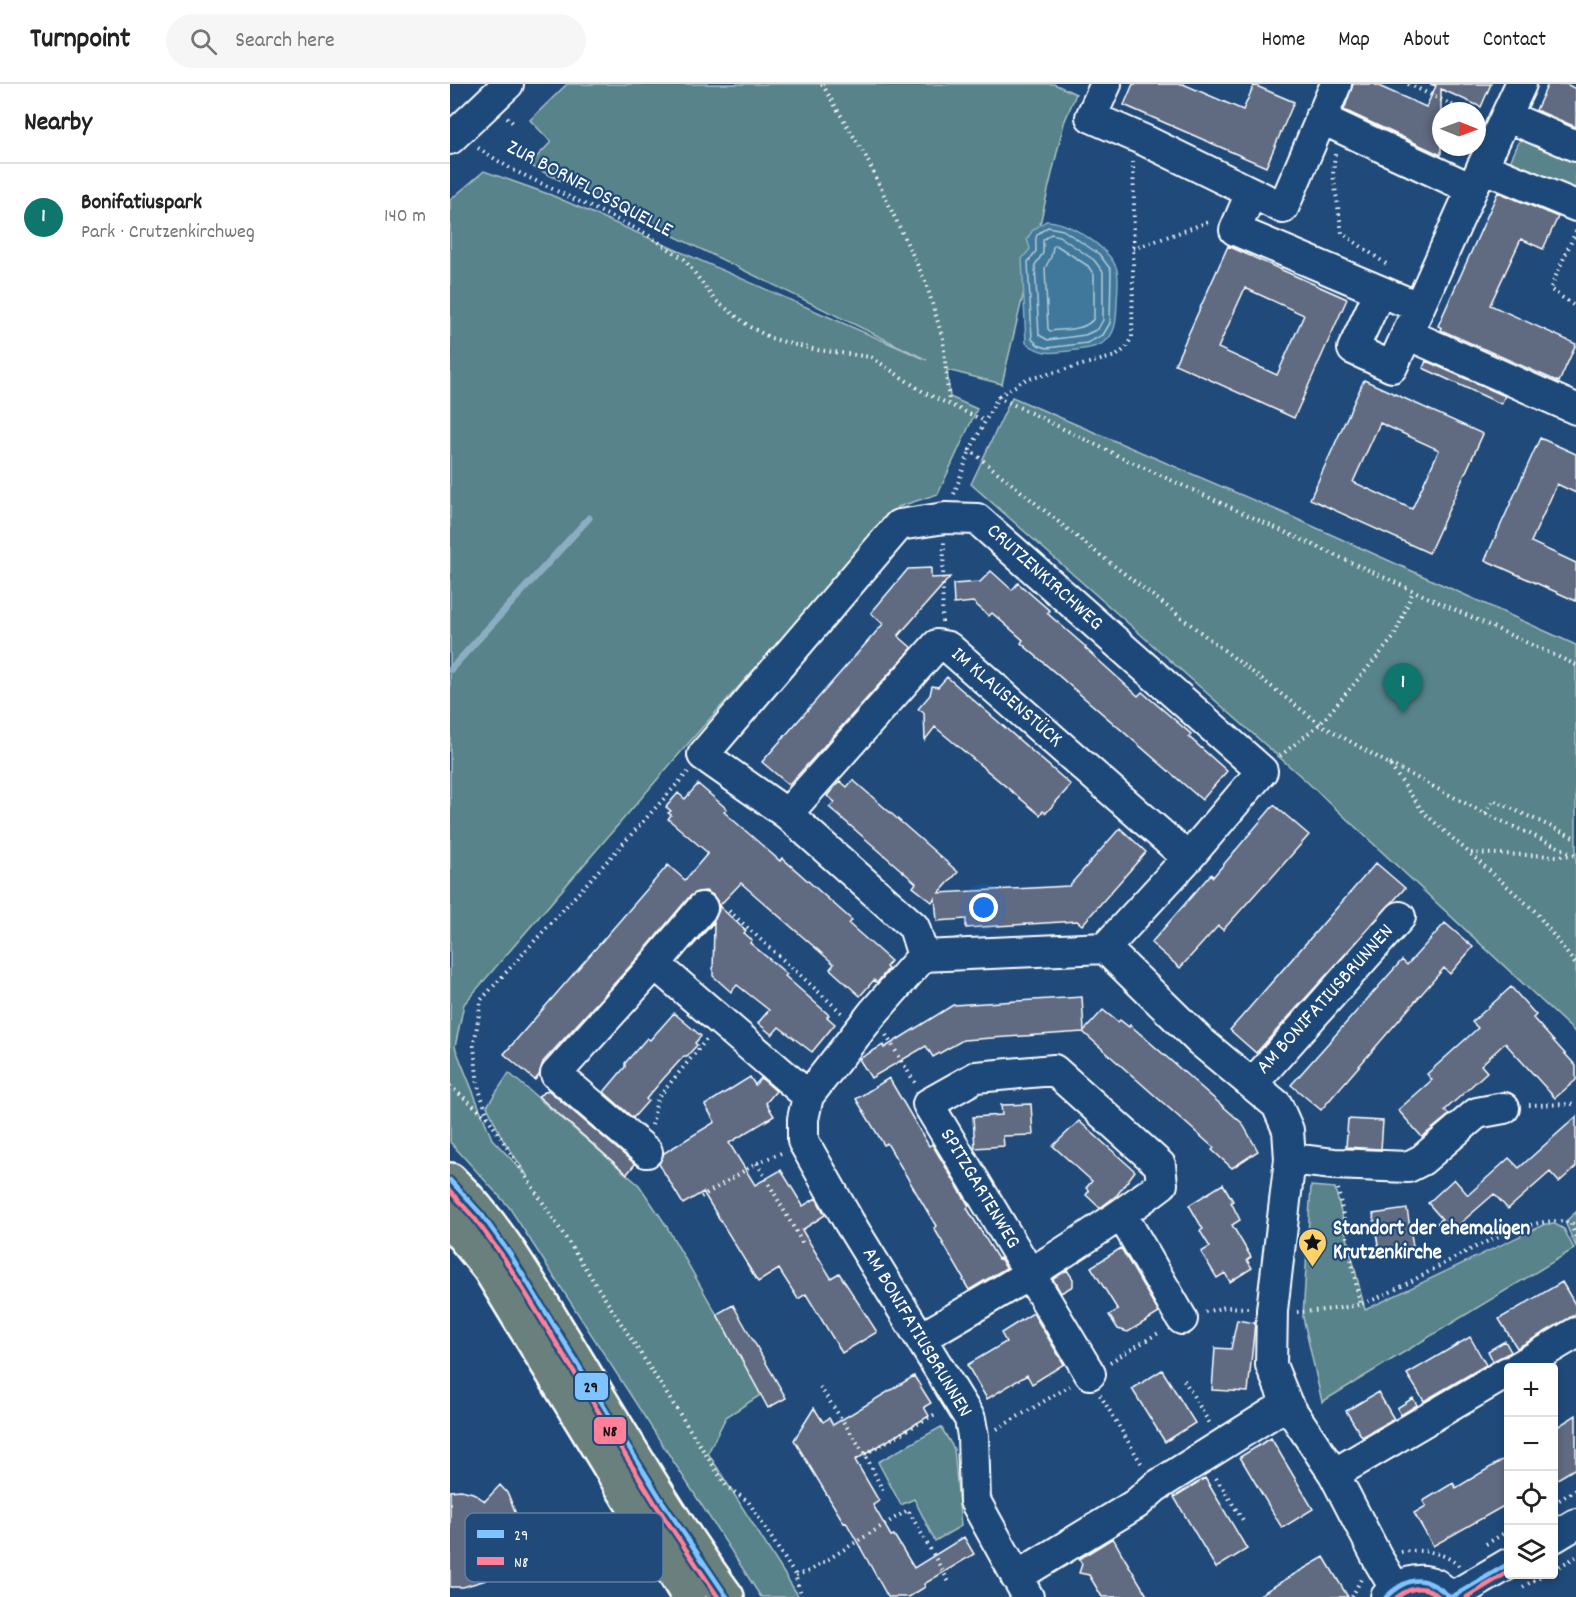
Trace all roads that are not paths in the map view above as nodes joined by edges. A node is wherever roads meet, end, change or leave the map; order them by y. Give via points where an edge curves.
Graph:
1 (508, 84) edge
2 (1106, 84) edge
3 (1336, 84) edge
4 (1521, 84) edge
5 (1506, 116) junction
6 (1329, 122) junction
7 (452, 134) edge
8 (1576, 146) edge
9 (1477, 178) junction
10 (1251, 193) junction
11 (1576, 206) edge
12 (1283, 208) junction
13 (1267, 243) junction
14 (1380, 291) junction
15 (1417, 310) junction
16 (1576, 409) edge
17 (787, 814) junction
18 (1188, 858) junction
19 (715, 910) road end
20 (1400, 917) dead end
21 (1105, 948) junction
22 (923, 956) junction
23 (655, 964) junction
24 (1253, 1083) junction
25 (808, 1096) junction
26 (1504, 1108) road end
27 (647, 1152) road end
28 (1290, 1159) junction
29 (450, 1180) edge
30 (1122, 1215) junction
31 (450, 1220) edge
32 (1030, 1275) junction
33 (1182, 1319) dead end
34 (1576, 1333) edge
35 (921, 1338) junction
36 (1525, 1363) edge
37 (1090, 1374) dead end
38 (1504, 1375) edge
39 (1287, 1404) junction
40 (1334, 1474) junction
41 (638, 1513) edge
42 (1576, 1524) edge
43 (1558, 1535) edge
44 (663, 1554) edge
45 (1509, 1579) edge
46 (1022, 1587) edge
47 (1390, 1592) edge
48 (689, 1597) edge
49 (727, 1597) edge
50 (1451, 1597) edge

1 - 7 street
2 - 10 street via 1091,117
3 - 6 street
4 - 5 street
5 - 8 street
5 - 9 street
6 - 9 street
6 - 12 street
9 - 11 street
9 - 15 street
10 - 12 street
10 - 13 street via 1235,230
12 - 13 street
13 - 14 street
14 - 15 street
14 - 15 street via 1353,349 1392,368
15 - 16 street
17 - 18 street, IM KLAUSENSTÜCK via 937,645 948,647
17 - 18 street, CRUTZENKIRCHWEG via 703,756 898,525 945,518 977,519 1262,771
17 - 22 street via 914,927
18 - 21 street
19 - 23 street
20 - 24 street, AM BONIFATIUSBRUNNEN
21 - 22 street
21 - 24 street, AM BONIFATIUSBRUNNEN via 1200,1041
22 - 25 street
23 - 25 street
23 - 27 street via 556,1074
24 - 28 street, AM BONIFATIUSBRUNNEN via 1277,1105 1288,1130
25 - 35 street, AM BONIFATIUSBRUNNEN via 803,1142
26 - 28 street via 1478,1113 1422,1160 1408,1167
28 - 39 street, AM BONIFATIUSBRUNNEN via 1272,1310 1271,1365
29 - 49 main road via 512,1255
30 - 32 street, SPITZGARTENWEG
30 - 32 street, SPITZGARTENWEG via 1162,1184 1160,1165 1054,1070 976,1077 928,1104
30 - 33 street
31 - 41 main road via 489,1268
32 - 35 street, SPITZGARTENWEG
32 - 37 street, SPITZGARTENWEG
34 - 36 street
35 - 46 street, AM BONIFATIUSBRUNNEN via 970,1419 975,1502
38 - 40 street
39 - 40 street, AM BONIFATIUSBRUNNEN
39 - 46 street, AM BONIFATIUSBRUNNEN via 1155,1487
40 - 47 street, AM BONIFATIUSBRUNNEN via 1379,1561
42 - 43 street
44 - 48 main road
45 - 50 street
47 - 50 street via 1415,1580 1436,1584

